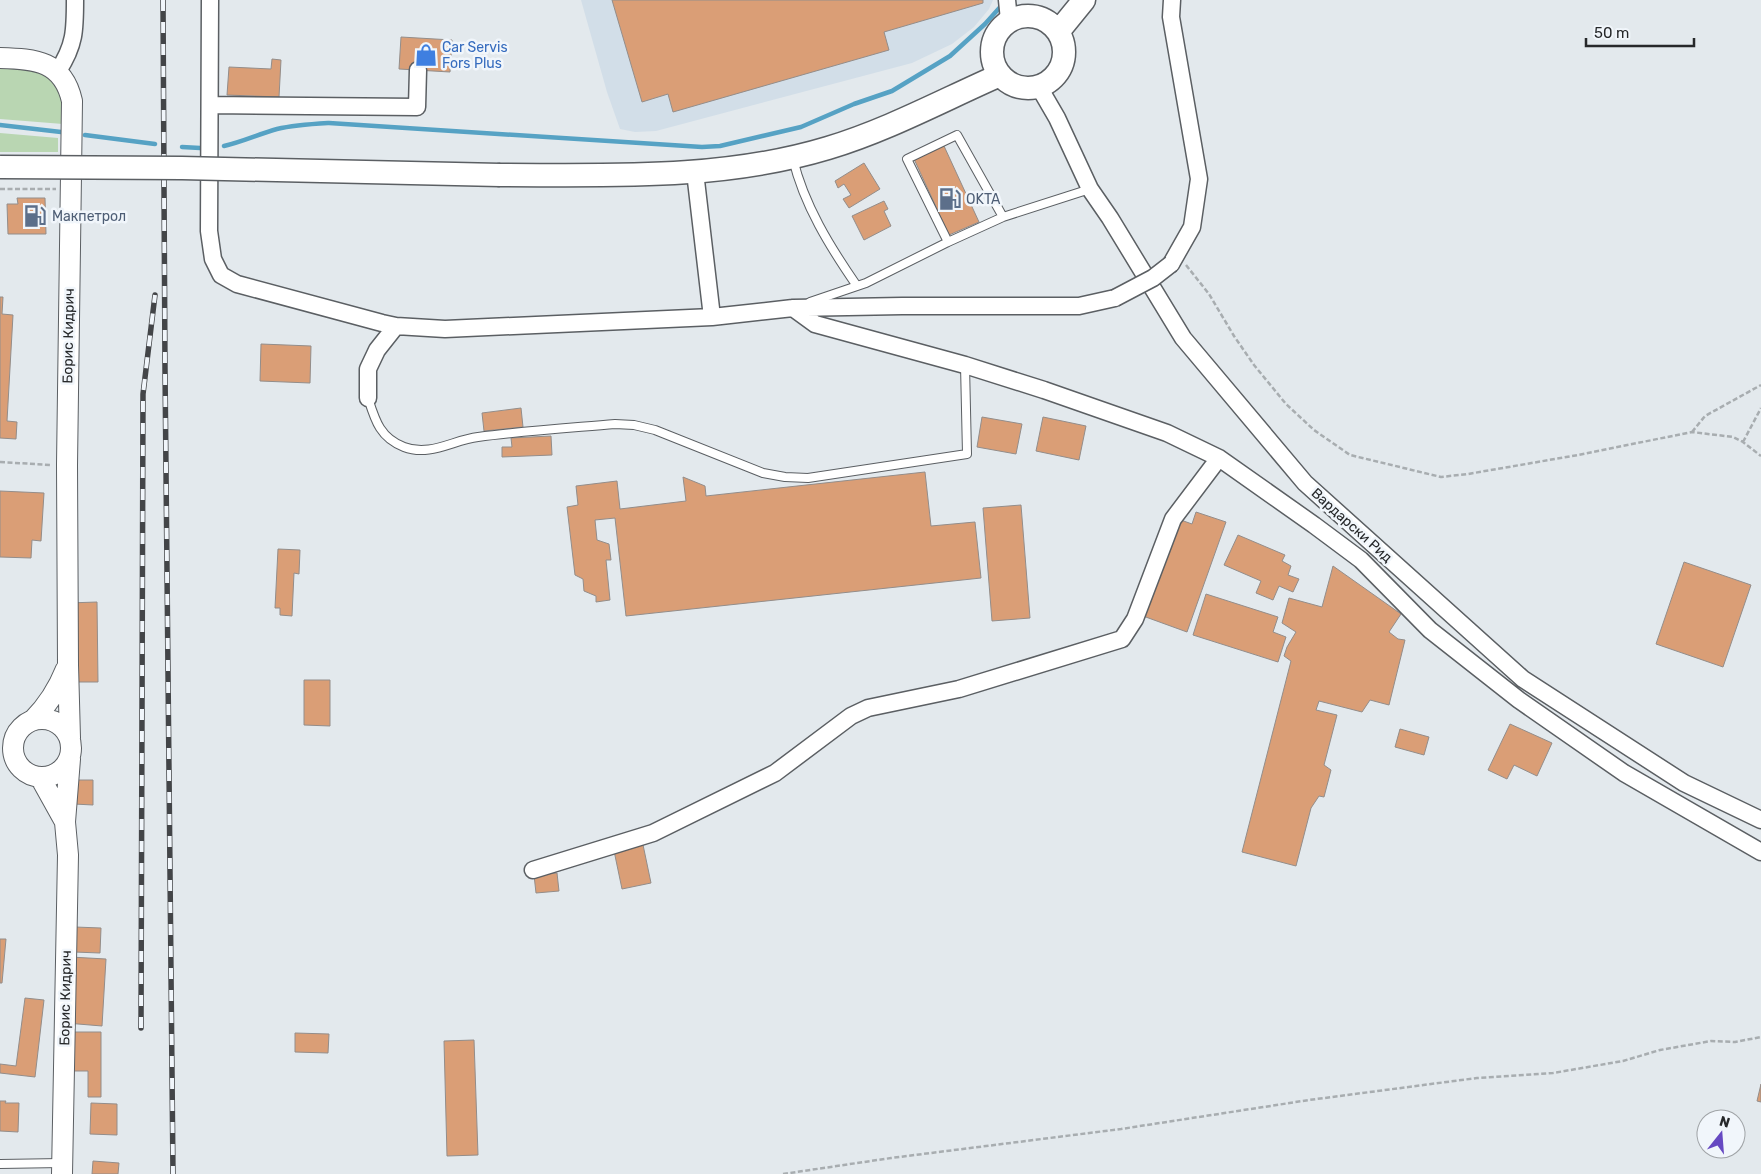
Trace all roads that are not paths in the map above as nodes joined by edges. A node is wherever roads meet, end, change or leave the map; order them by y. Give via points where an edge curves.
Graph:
1 (75, 0) edge
2 (210, 0) edge
3 (1172, 0) edge
4 (1082, 2) edge
5 (1014, 10) edge
6 (1052, 26) junction
7 (0, 58) edge
8 (996, 68) junction
9 (418, 70) dead end
10 (58, 71) junction
11 (1044, 84) junction
12 (210, 105) junction
13 (793, 157) junction
14 (0, 167) edge
15 (695, 172) junction
16 (1090, 189) junction
17 (1003, 217) junction
18 (948, 242) junction
19 (857, 286) junction
20 (793, 308) junction
21 (712, 317) junction
22 (396, 326) junction
23 (965, 365) junction
24 (368, 398) joint
25 (1219, 458) junction
26 (68, 665) junction
27 (26, 725) junction
28 (70, 738) junction
29 (0, 740) edge
30 (70, 759) junction
31 (0, 760) edge
32 (20, 767) junction
33 (40, 777) junction
34 (1761, 820) edge
35 (65, 822) junction
36 (1761, 852) edge
37 (533, 870) dead end
38 (0, 1164) edge
39 (62, 1168) edge

1 - 10 street via 73,42
2 - 12 street
3 - 20 street, bridge via 1171,17 1199,178 1192,227 1178,264 1115,298 1079,306
4 - 6 main road
5 - 6 main road via 1038,17
5 - 8 main road via 994,38 991,53
6 - 11 main road via 1064,45 1064,55 1056,75
7 - 10 street via 22,58
8 - 11 main road via 1009,84 1029,88
8 - 13 main road via 932,107 880,130
9 - 12 street via 417,108
10 - 26 street, Борис Кидрич via 69,87 72,100
11 - 16 street, Вардарски Рид
12 - 22 street via 209,231 213,259 221,275 236,284
13 - 15 main road via 745,167
13 - 19 lane via 808,203
14 - 15 main road, bridge via 500,174
15 - 21 street
16 - 17 lane
16 - 34 street, Вардарски Рид via 1183,338 1305,484 1523,679 1684,783
17 - 18 lane
17 - 18 lane via 957,135 907,159
18 - 19 lane
19 - 20 lane
20 - 21 street
20 - 23 street via 815,324
21 - 22 street via 445,329
22 - 24 street via 377,350 368,369
23 - 24 lane via 967,454 808,478 762,473 655,430 634,425 614,424 475,437 422,451 405,448 389,439 376,425
23 - 25 street via 1167,433
25 - 36 street via 1361,560 1430,630 1519,700 1624,773
25 - 37 street via 1174,519 1134,619 1122,639 959,689 868,708 851,716 775,773 653,833
26 - 27 street via 51,699
26 - 28 street, Борис Кидрич
27 - 28 street via 46,718 64,728
27 - 29 street
27 - 32 street via 13,744
28 - 30 street
30 - 33 street via 57,773
30 - 35 street
31 - 32 street
32 - 33 street
33 - 35 street
35 - 39 street, Борис Кидрич via 68,855
38 - 39 lane

